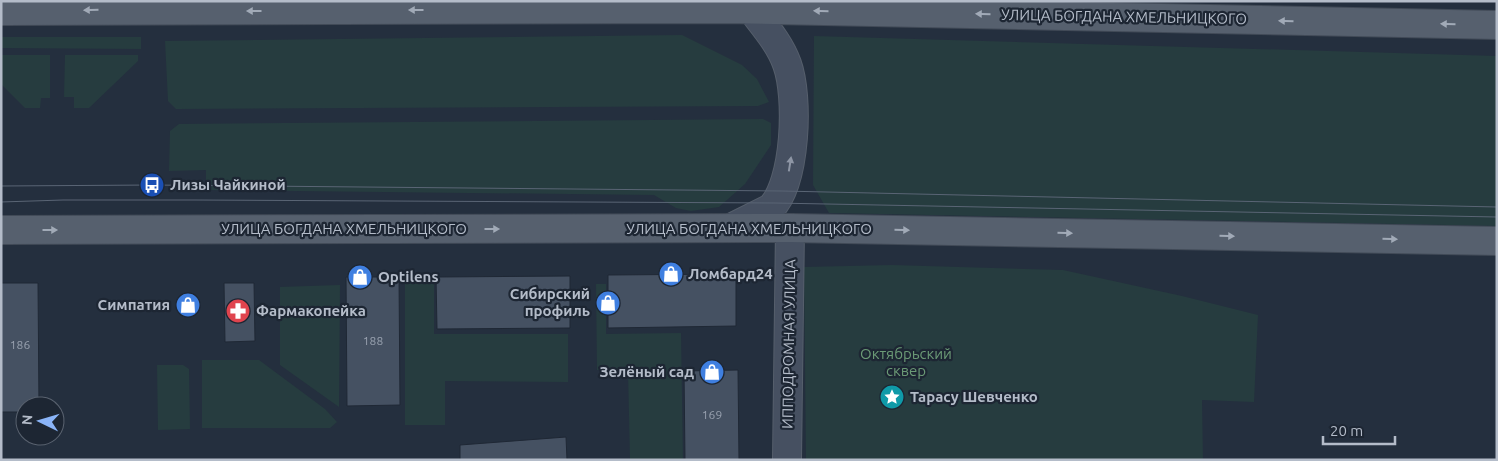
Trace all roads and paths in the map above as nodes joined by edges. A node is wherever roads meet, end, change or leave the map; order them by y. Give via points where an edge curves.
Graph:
1 (153, 6) edge
2 (752, 10) junction
3 (1, 11) edge
4 (1497, 25) edge
5 (731, 228) junction
6 (790, 228) junction
7 (1, 230) edge
8 (1497, 241) edge
9 (788, 460) edge

2 -> 1 main road, УЛИЦА БОГДАНА ХМЕЛЬНИЦКОГО
1 -> 3 main road, УЛИЦА БОГДАНА ХМЕЛЬНИЦКОГО
4 -> 2 main road, УЛИЦА БОГДАНА ХМЕЛЬНИЦКОГО
5 -> 2 main road via 775,204 788,174 791,155 793,108 790,73 776,41
5 - 6 main road, УЛИЦА БОГДАНА ХМЕЛЬНИЦКОГО
7 -> 5 main road, УЛИЦА БОГДАНА ХМЕЛЬНИЦКОГО
6 -> 8 main road, УЛИЦА БОГДАНА ХМЕЛЬНИЦКОГО
6 - 9 main road, ИППОДРОМНАЯ УЛИЦА

